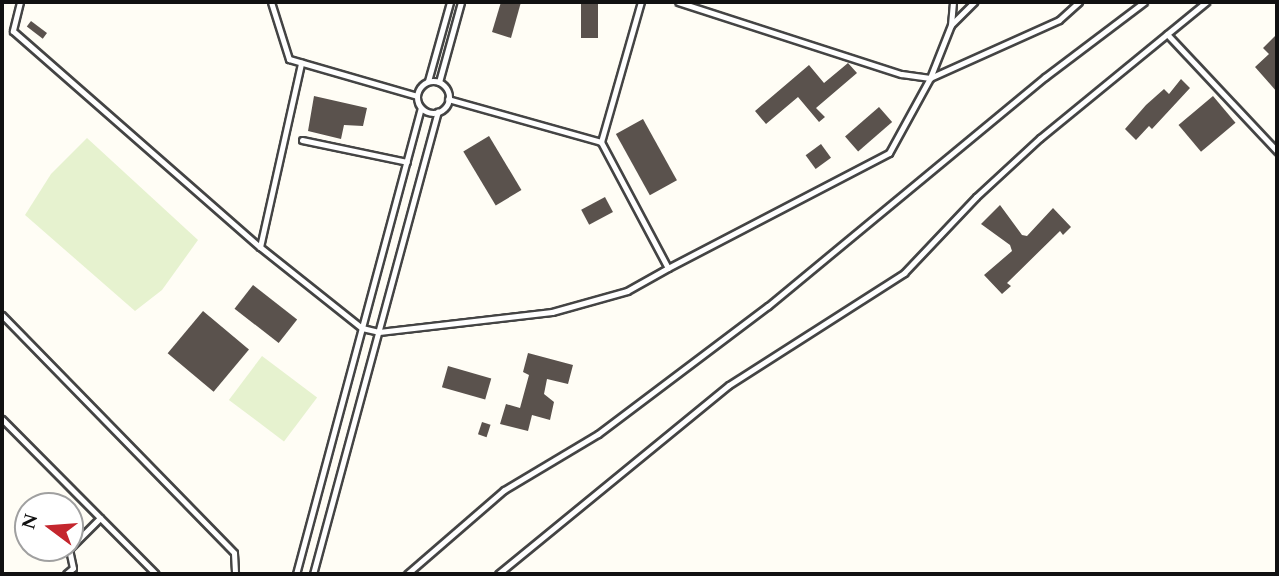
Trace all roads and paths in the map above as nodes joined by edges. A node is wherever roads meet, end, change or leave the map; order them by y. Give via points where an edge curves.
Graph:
1 (20, 2) edge
2 (271, 2) edge
3 (450, 2) edge
4 (461, 2) edge
5 (641, 2) edge
6 (678, 2) edge
7 (953, 2) edge
8 (974, 2) edge
9 (1079, 2) edge
10 (1144, 2) edge
11 (1206, 2) edge
12 (951, 25) junction
13 (1167, 34) junction
14 (301, 63) junction
15 (930, 78) junction
16 (428, 81) junction
17 (439, 82) junction
18 (417, 96) junction
19 (448, 99) junction
20 (421, 108) junction
21 (438, 112) junction
22 (302, 140) dead end
23 (601, 142) junction
24 (1277, 151) edge
25 (407, 162) junction
26 (260, 247) junction
27 (668, 268) junction
28 (2, 315) edge
29 (362, 328) junction
30 (379, 332) junction
31 (2, 419) edge
32 (100, 518) junction
33 (66, 574) edge
34 (156, 574) edge
35 (235, 574) edge
36 (296, 574) edge
37 (313, 574) edge
38 (407, 574) edge
39 (498, 574) edge

1 - 26 lane via 13,31
2 - 14 lane via 289,59
3 - 16 lane
4 - 17 lane
5 - 23 lane
6 - 15 lane via 901,74
7 - 12 lane
8 - 12 lane
9 - 15 lane via 1059,20
10 - 38 lane via 1045,76 768,306 598,434 504,490
11 - 13 lane
12 - 15 lane
13 - 24 lane
13 - 39 lane via 1040,138 904,273 729,385
14 - 18 lane
14 - 26 lane
15 - 27 lane via 890,153
16 - 17 lane
16 - 18 lane
17 - 19 lane
18 - 20 lane
19 - 21 lane
19 - 23 lane
20 - 21 lane
20 - 25 lane
21 - 30 lane
22 - 25 lane
23 - 27 lane
25 - 29 lane
26 - 29 lane
27 - 30 lane via 627,291 552,312
28 - 35 lane via 234,552
29 - 30 lane
29 - 36 lane
30 - 37 lane
31 - 32 lane
32 - 33 lane via 69,549 73,568
32 - 34 lane

